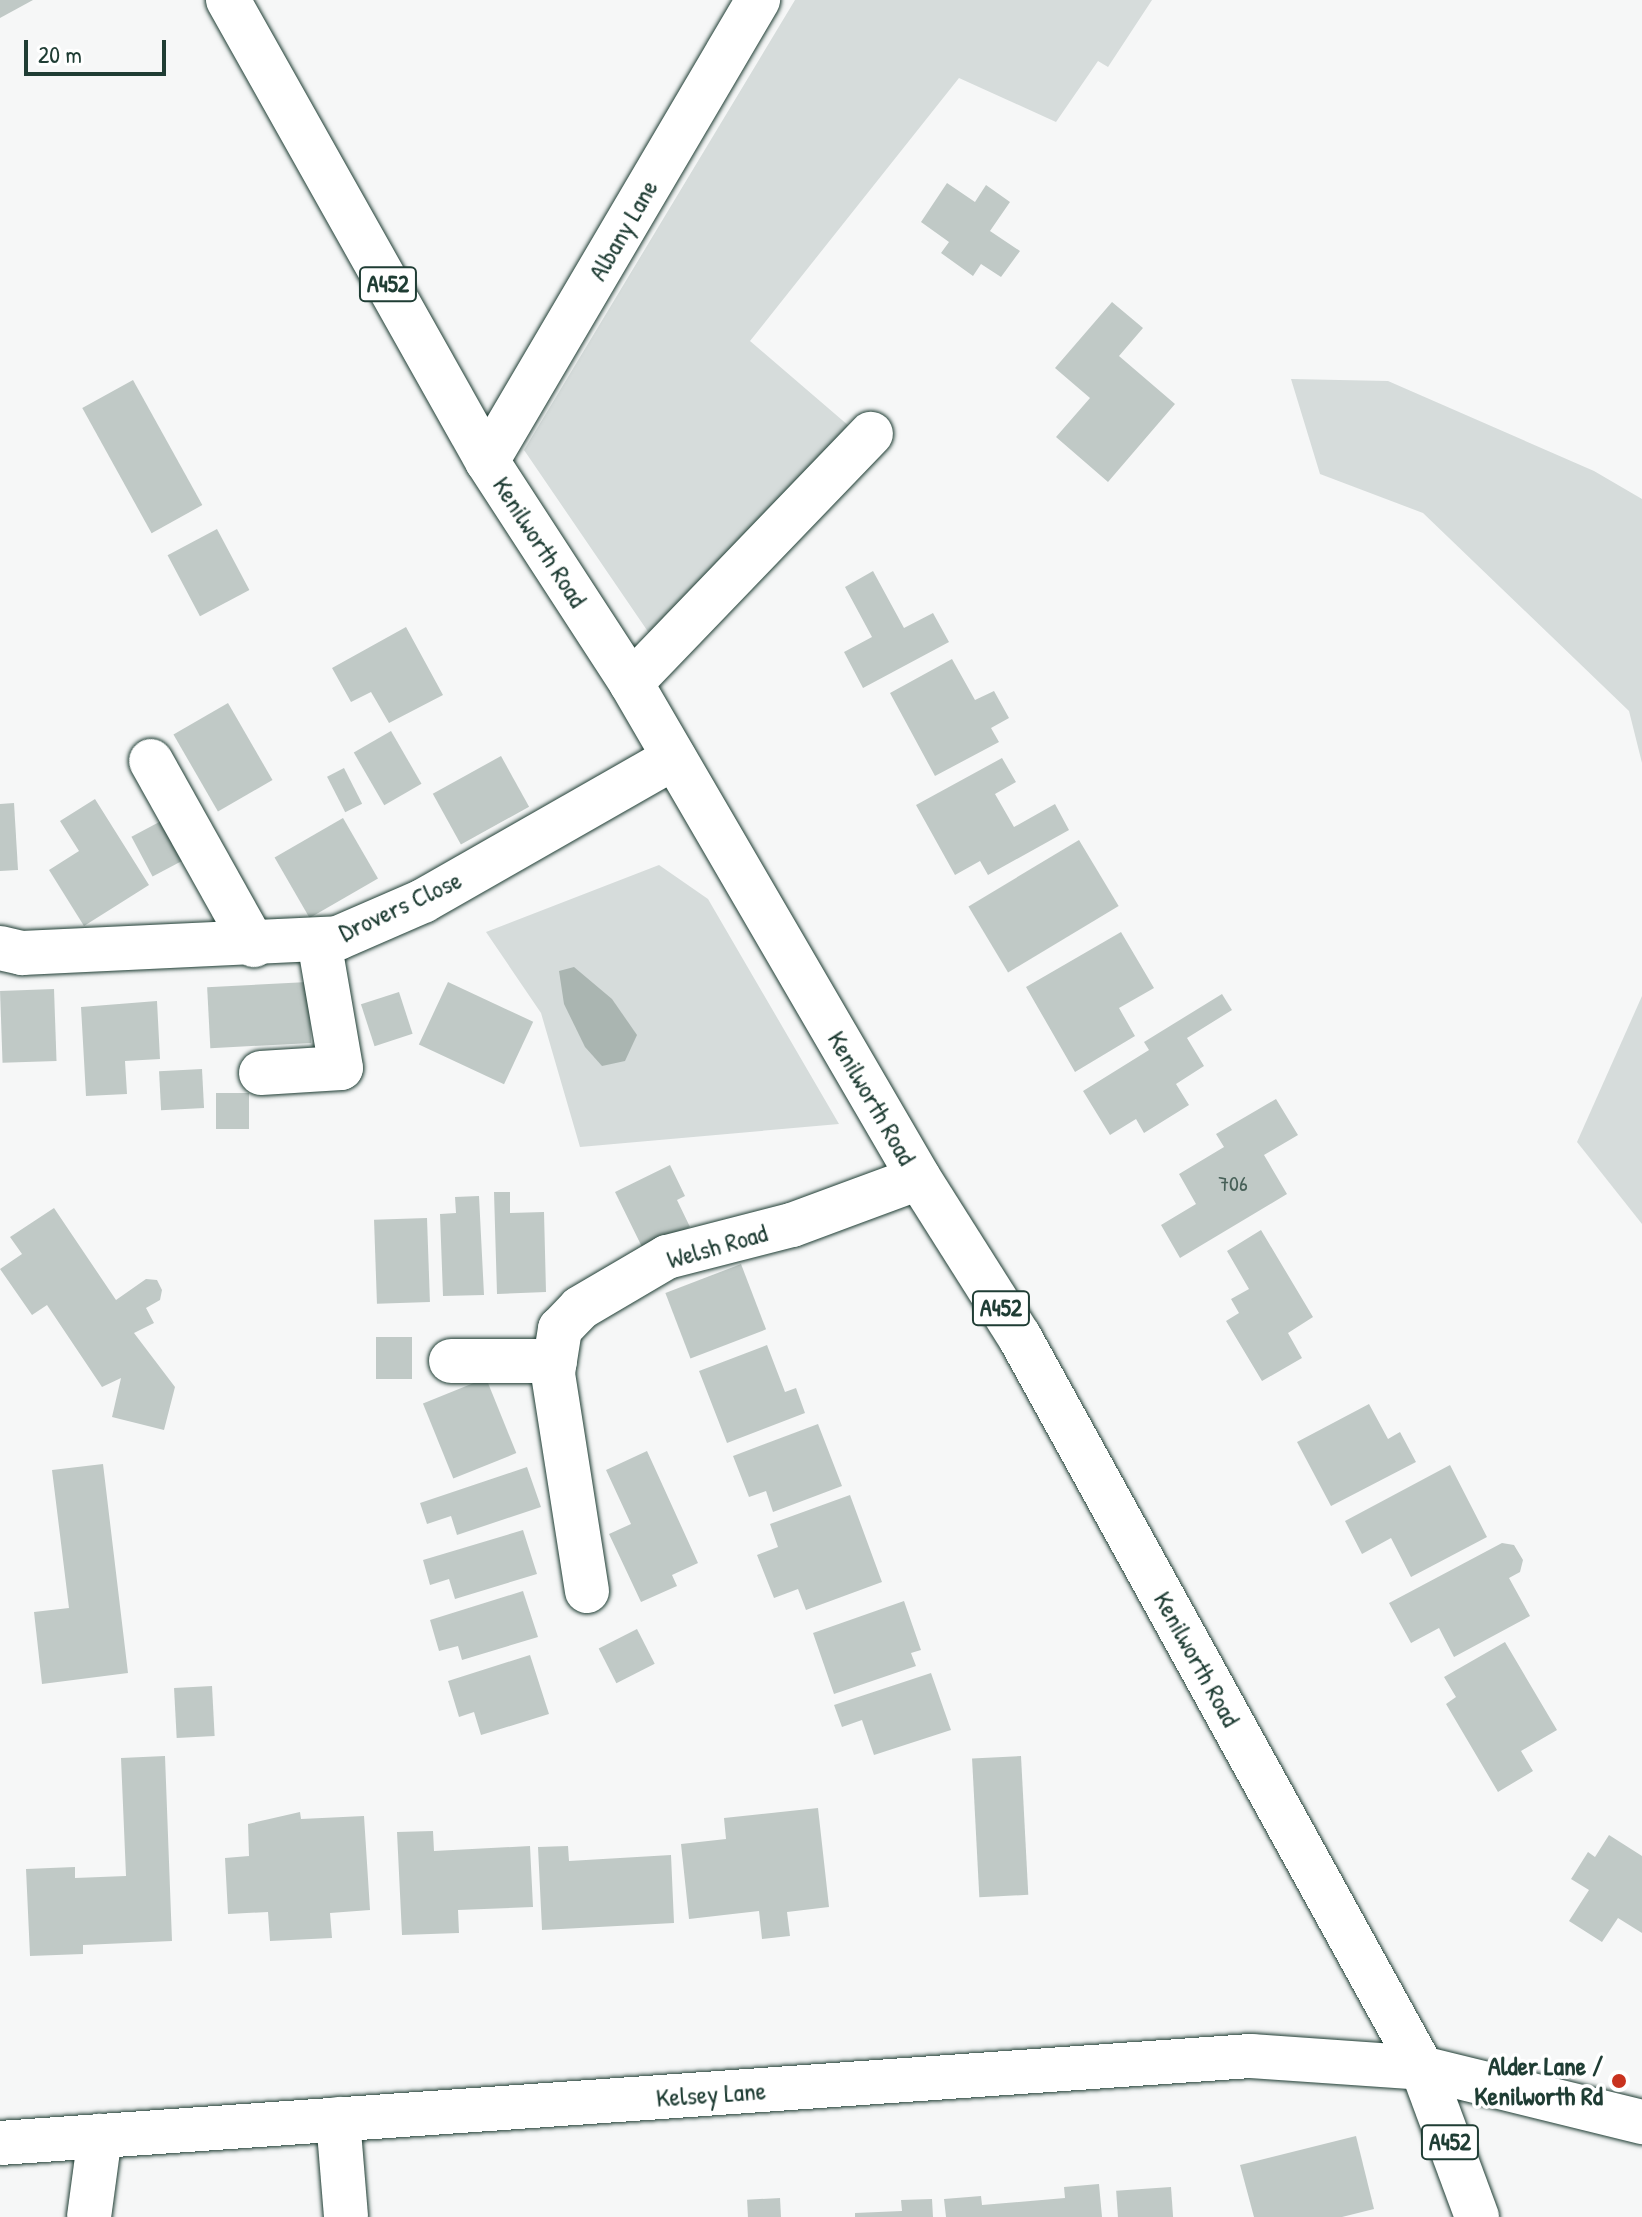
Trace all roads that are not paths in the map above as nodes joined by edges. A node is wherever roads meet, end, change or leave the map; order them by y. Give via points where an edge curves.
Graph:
1 (228, 0) edge
2 (758, 0) edge
3 (871, 434) dead end
4 (487, 461) junction
5 (631, 683) junction
6 (674, 758) junction
7 (151, 761) dead end
8 (319, 940) junction
9 (254, 945) junction
10 (0, 948) edge
11 (261, 1073) dead end
12 (919, 1178) junction
13 (451, 1361) dead end
14 (555, 1361) junction
15 (587, 1591) dead end
16 (1422, 2068) junction
17 (338, 2119) junction
18 (1642, 2122) edge
19 (100, 2136) junction
20 (0, 2143) edge
21 (89, 2217) edge
22 (346, 2217) edge
23 (1477, 2217) edge

1 - 4 main road, Kenilworth Road / A452
2 - 4 main road, Albany Lane
3 - 5 main road
4 - 5 main road, Kenilworth Road / A452
5 - 6 main road, Kenilworth Road / A452
6 - 8 main road, Drovers Close via 423,901 338,938
6 - 12 main road, Kenilworth Road / A452
7 - 9 main road
8 - 9 main road, Drovers Close
8 - 11 main road via 341,1068
9 - 10 main road, Drovers Close via 22,953
12 - 14 main road, Welsh Road via 792,1225 667,1257 580,1308 560,1329
12 - 16 main road, Kenilworth Road / A452 via 1019,1336
13 - 14 main road
14 - 15 main road, Welsh Road
16 - 17 main road, Kelsey Lane via 1251,2056
16 - 18 main road, Kelsey Lane
16 - 23 main road, Kenilworth Road / A452
17 - 19 main road, Kelsey Lane
17 - 22 main road
19 - 20 main road, Kelsey Lane
19 - 21 main road

